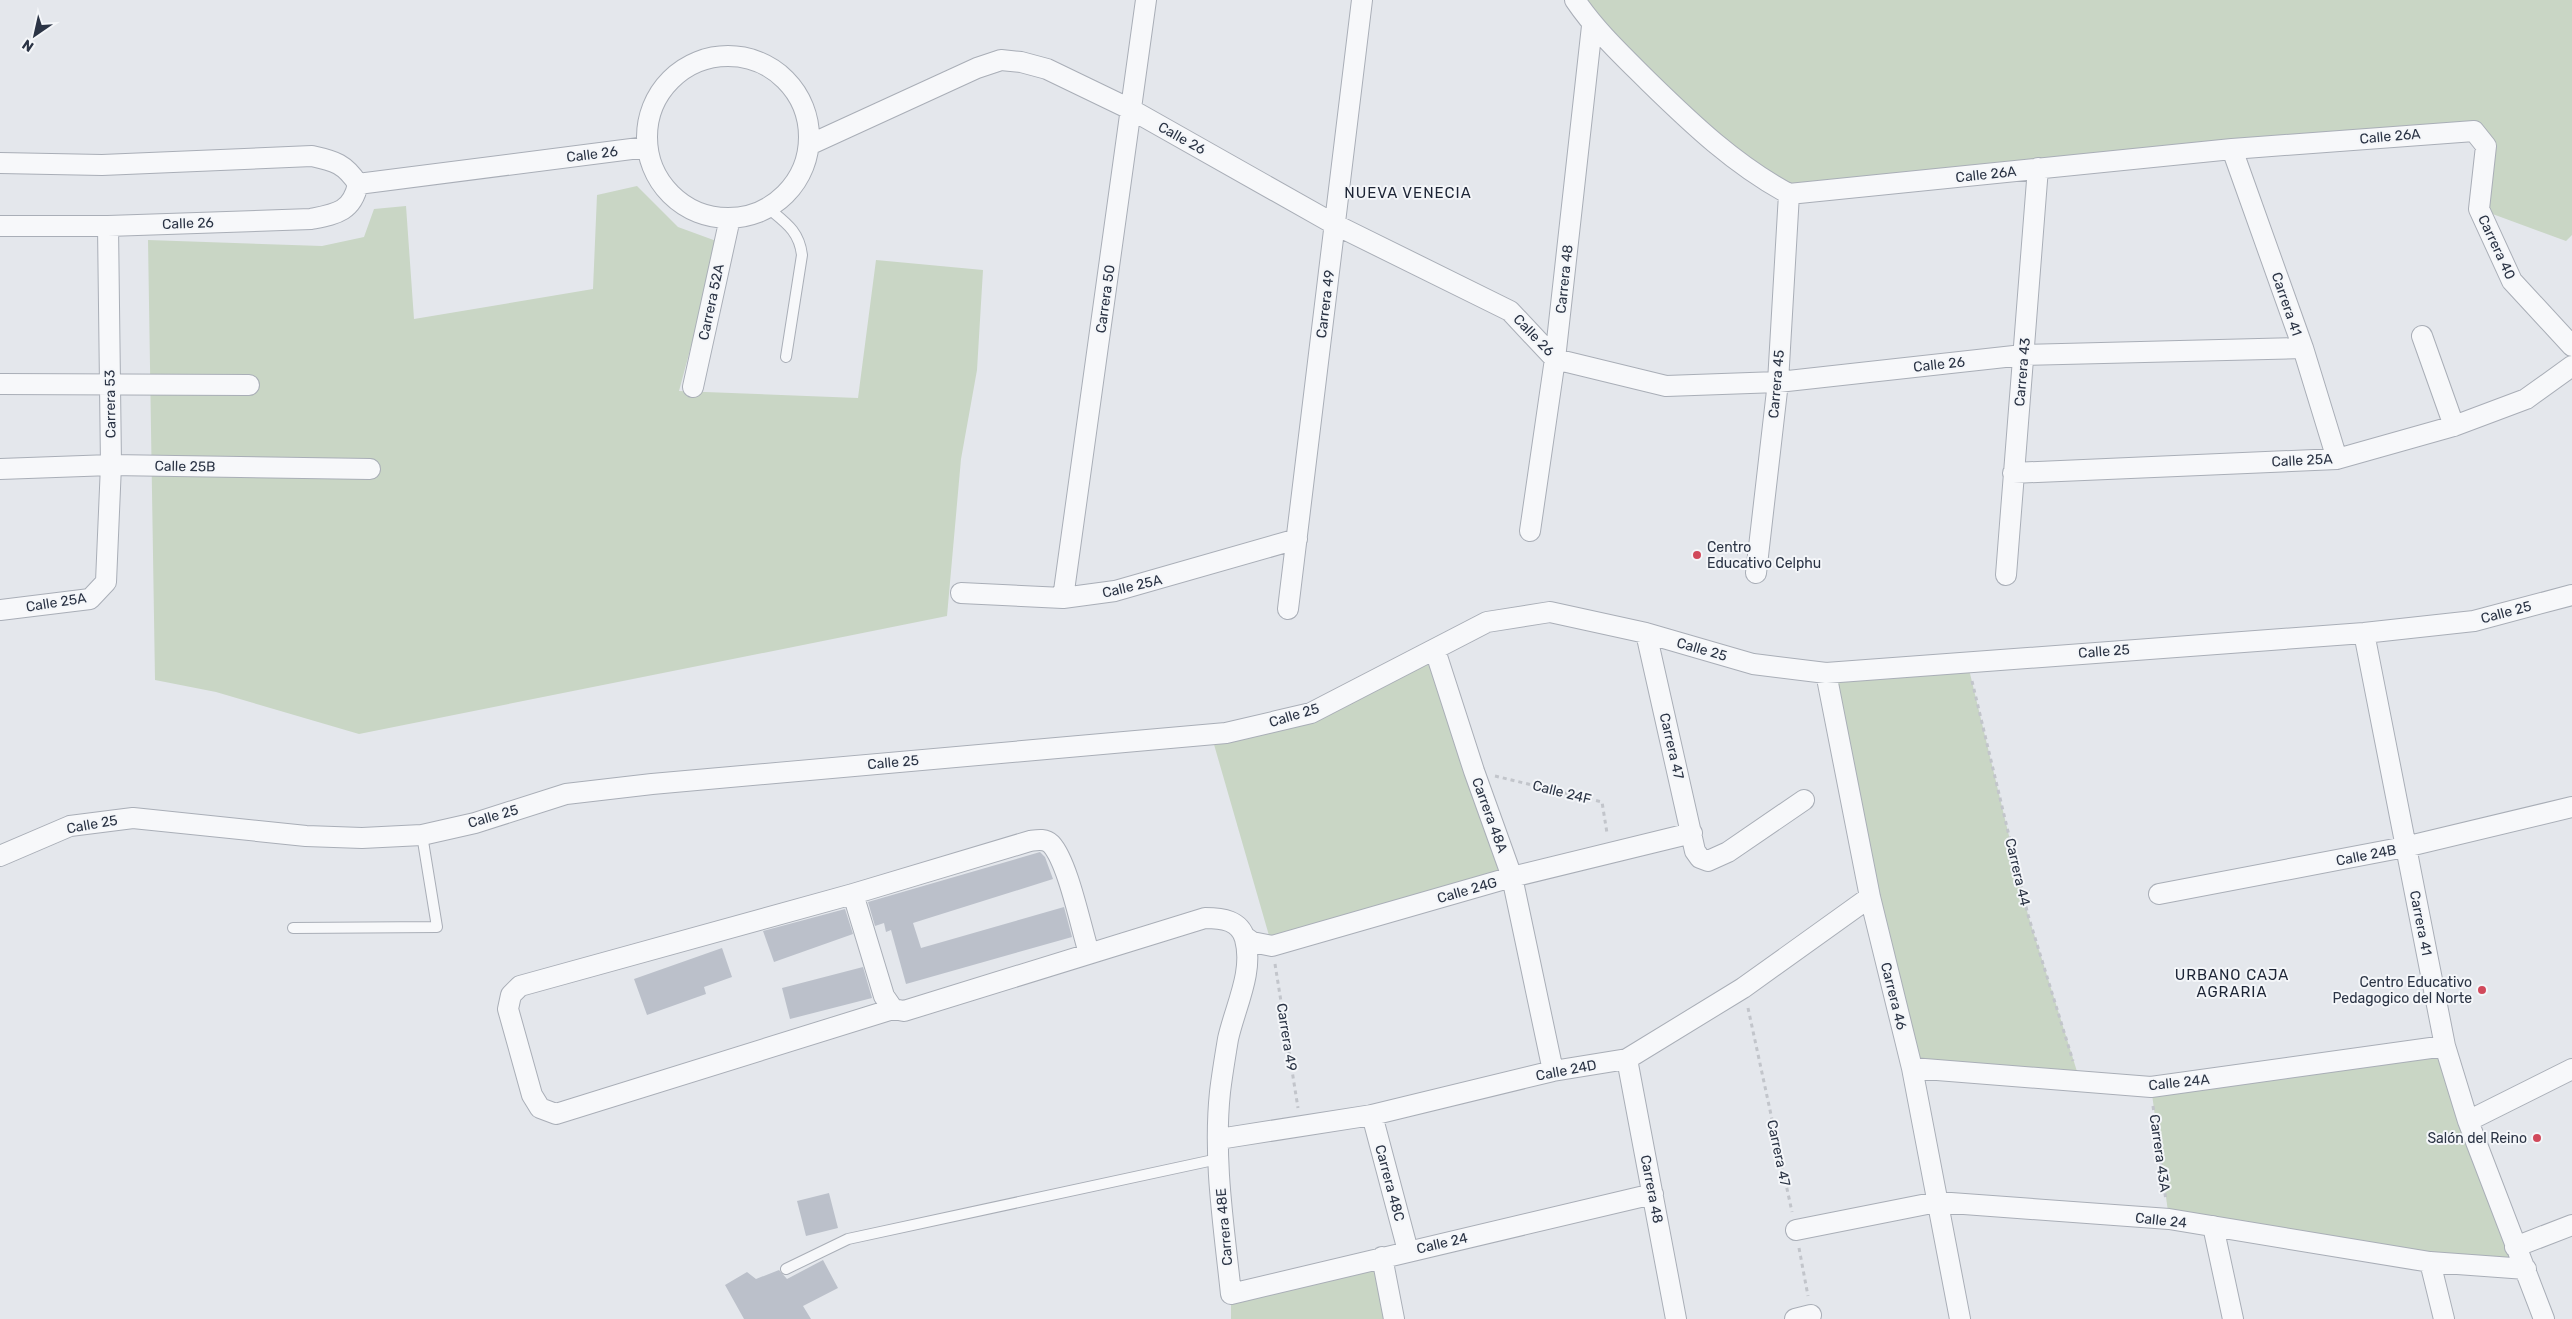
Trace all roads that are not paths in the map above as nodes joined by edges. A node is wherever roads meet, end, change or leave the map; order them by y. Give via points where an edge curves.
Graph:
1 (1146, 0) edge
2 (1362, 0) edge
3 (1575, 0) edge
4 (1592, 26) junction
5 (1132, 110) junction
6 (2474, 131) joint
7 (809, 145) junction
8 (647, 146) junction
9 (2232, 149) junction
10 (0, 163) edge
11 (2038, 168) junction
12 (358, 184) junction
13 (1788, 194) junction
14 (768, 208) junction
15 (730, 218) junction
16 (1334, 224) junction
17 (0, 226) edge
18 (108, 226) junction
19 (2422, 336) dead end
20 (2572, 346) edge
21 (2303, 348) junction
22 (2023, 355) junction
23 (786, 357) dead end
24 (1555, 359) junction
25 (2572, 366) edge
26 (1778, 382) junction
27 (0, 384) edge
28 (109, 384) junction
29 (250, 386) dead end
30 (694, 386) dead end
31 (2454, 426) junction
32 (2337, 459) junction
33 (111, 465) junction
34 (0, 469) edge
35 (370, 469) dead end
36 (2013, 473) junction
37 (1530, 531) dead end
38 (1297, 538) junction
39 (1756, 573) dead end
40 (2006, 575) dead end
41 (106, 582) joint
42 (961, 594) dead end
43 (2572, 595) edge
44 (1063, 598) junction
45 (1288, 609) dead end
46 (0, 610) edge
47 (1646, 633) junction
48 (2364, 633) junction
49 (1435, 650) junction
50 (1826, 673) junction
51 (1804, 800) dead end
52 (2572, 807) edge
53 (1692, 833) junction
54 (422, 835) junction
55 (2405, 847) junction
56 (0, 856) edge
57 (1512, 877) junction
58 (853, 894) junction
59 (2159, 894) dead end
60 (1870, 897) junction
61 (293, 928) dead end
62 (1245, 937) junction
63 (1089, 954) junction
64 (893, 1009) junction
65 (2445, 1046) junction
66 (1628, 1060) junction
67 (1912, 1068) junction
68 (2572, 1069) edge
69 (1553, 1071) junction
70 (1372, 1115) junction
71 (2468, 1121) junction
72 (1218, 1149) junction
73 (1653, 1194) junction
74 (1937, 1202) junction
75 (2572, 1224) edge
76 (2213, 1226) junction
77 (1796, 1230) road end
78 (2515, 1248) junction
79 (1408, 1251) junction
80 (1382, 1258) junction
81 (2430, 1262) junction
82 (786, 1269) dead end
83 (2526, 1269) junction
84 (1230, 1294) joint
85 (1394, 1319) edge
86 (1675, 1319) edge
87 (1960, 1319) edge
88 (2233, 1319) edge
89 (2444, 1319) edge
90 (2544, 1319) edge

1 - 5 street, Carrera 50
2 - 16 street, Carrera 49
3 - 4 street
4 - 13 street via 1702,134 1759,178
4 - 24 street, Carrera 48
5 - 7 street, Calle 26 via 1047,69 1001,60
5 - 16 street, Calle 26
5 - 44 street, Carrera 50
6 - 9 street, Calle 26A
6 - 20 street, Carrera 40 via 2486,146 2479,209 2512,281
7 - 8 street via 804,109 791,86 770,68 754,60 718,56 700,60 669,80 650,110
7 - 14 street via 805,164 796,182 784,197
8 - 12 street, Calle 26
8 - 15 street via 652,166 674,198 710,216
9 - 11 street, Calle 26A
9 - 21 street, Carrera 41
10 - 12 street via 102,165 312,156 334,161 349,170
11 - 13 street, Calle 26A
11 - 22 street, Carrera 43
12 - 18 street, Calle 26 via 355,197 346,208 311,218
13 - 26 street, Carrera 45
14 - 15 street
14 - 23 lane via 800,240 802,255
15 - 30 street, Carrera 52A
16 - 24 street, Calle 26 via 1510,311
16 - 38 street, Carrera 49
17 - 18 street, Calle 26
18 - 28 street, Carrera 53
19 - 31 street
21 - 22 street, Calle 26
21 - 32 street, Carrera 41
22 - 26 street, Calle 26
22 - 36 street, Carrera 43
24 - 26 street, Calle 26 via 1666,386
24 - 37 street, Carrera 48
25 - 31 street, Calle 25A via 2526,399
26 - 39 street, Carrera 45
27 - 28 street
28 - 29 street
28 - 33 street, Carrera 53
31 - 32 street, Calle 25A
32 - 36 street, Calle 25A
33 - 34 street, Calle 25B
33 - 35 street, Calle 25B
33 - 41 street, Carrera 53
36 - 40 street, Carrera 43
38 - 44 street, Calle 25A via 1115,591
38 - 45 street, Carrera 49
41 - 46 street, Calle 25A via 90,599
42 - 44 street, Calle 25A
43 - 48 street, Calle 25 via 2474,621
47 - 49 street, Calle 25 via 1550,612 1487,622
47 - 50 street, Calle 25 via 1753,664
47 - 53 street, Carrera 47
48 - 50 street, Calle 25 via 1967,660
48 - 55 street, Carrera 41
49 - 54 street, Calle 25 via 1311,713 1226,733 566,794
49 - 57 street, Carrera 48A
50 - 60 street, Carrera 46
51 - 53 street, Carrera 47 via 1728,852 1708,861 1695,851
52 - 55 street, Calle 24B
53 - 57 street, Calle 24G
54 - 56 street, Calle 25 via 306,836 133,818 70,826
54 - 61 lane via 437,927
55 - 59 street, Calle 24B
55 - 65 street, Carrera 41
57 - 62 street, Calle 24G via 1272,946 1252,942
57 - 69 street, Carrera 48A
58 - 63 street via 1043,839 1051,844 1062,863
58 - 64 street via 875,973
58 - 64 street via 520,986 511,995 508,1009 532,1095 540,1108 556,1114
60 - 66 street, Calle 24D via 1744,988
60 - 67 street, Carrera 46
62 - 63 street via 1228,919 1206,918
62 - 72 street, Carrera 48E via 1248,957 1228,1039 1220,1093
63 - 64 street via 904,1011
65 - 67 street, Calle 24A via 2151,1087
65 - 71 street, Carrera 41
66 - 69 street, Calle 24D
66 - 73 street, Carrera 48
67 - 74 street, Carrera 46
68 - 71 street
69 - 70 street, Calle 24D
70 - 72 street, Calle 24D
70 - 79 street, Carrera 48C
71 - 78 street, Carrera 41
72 - 82 lane via 848,1239
72 - 84 street, Carrera 48E
73 - 79 street, Calle 24
73 - 86 street, Carrera 48
74 - 76 street, Calle 24 via 2168,1219
74 - 77 street, Calle 24
74 - 87 street, Carrera 46
75 - 78 street
76 - 81 street, Calle 24
76 - 88 street
78 - 83 street, Carrera 41
79 - 80 street, Calle 24
80 - 84 street, Calle 24
80 - 85 street
81 - 83 street, Calle 24
81 - 89 street
83 - 90 street, Carrera 41

